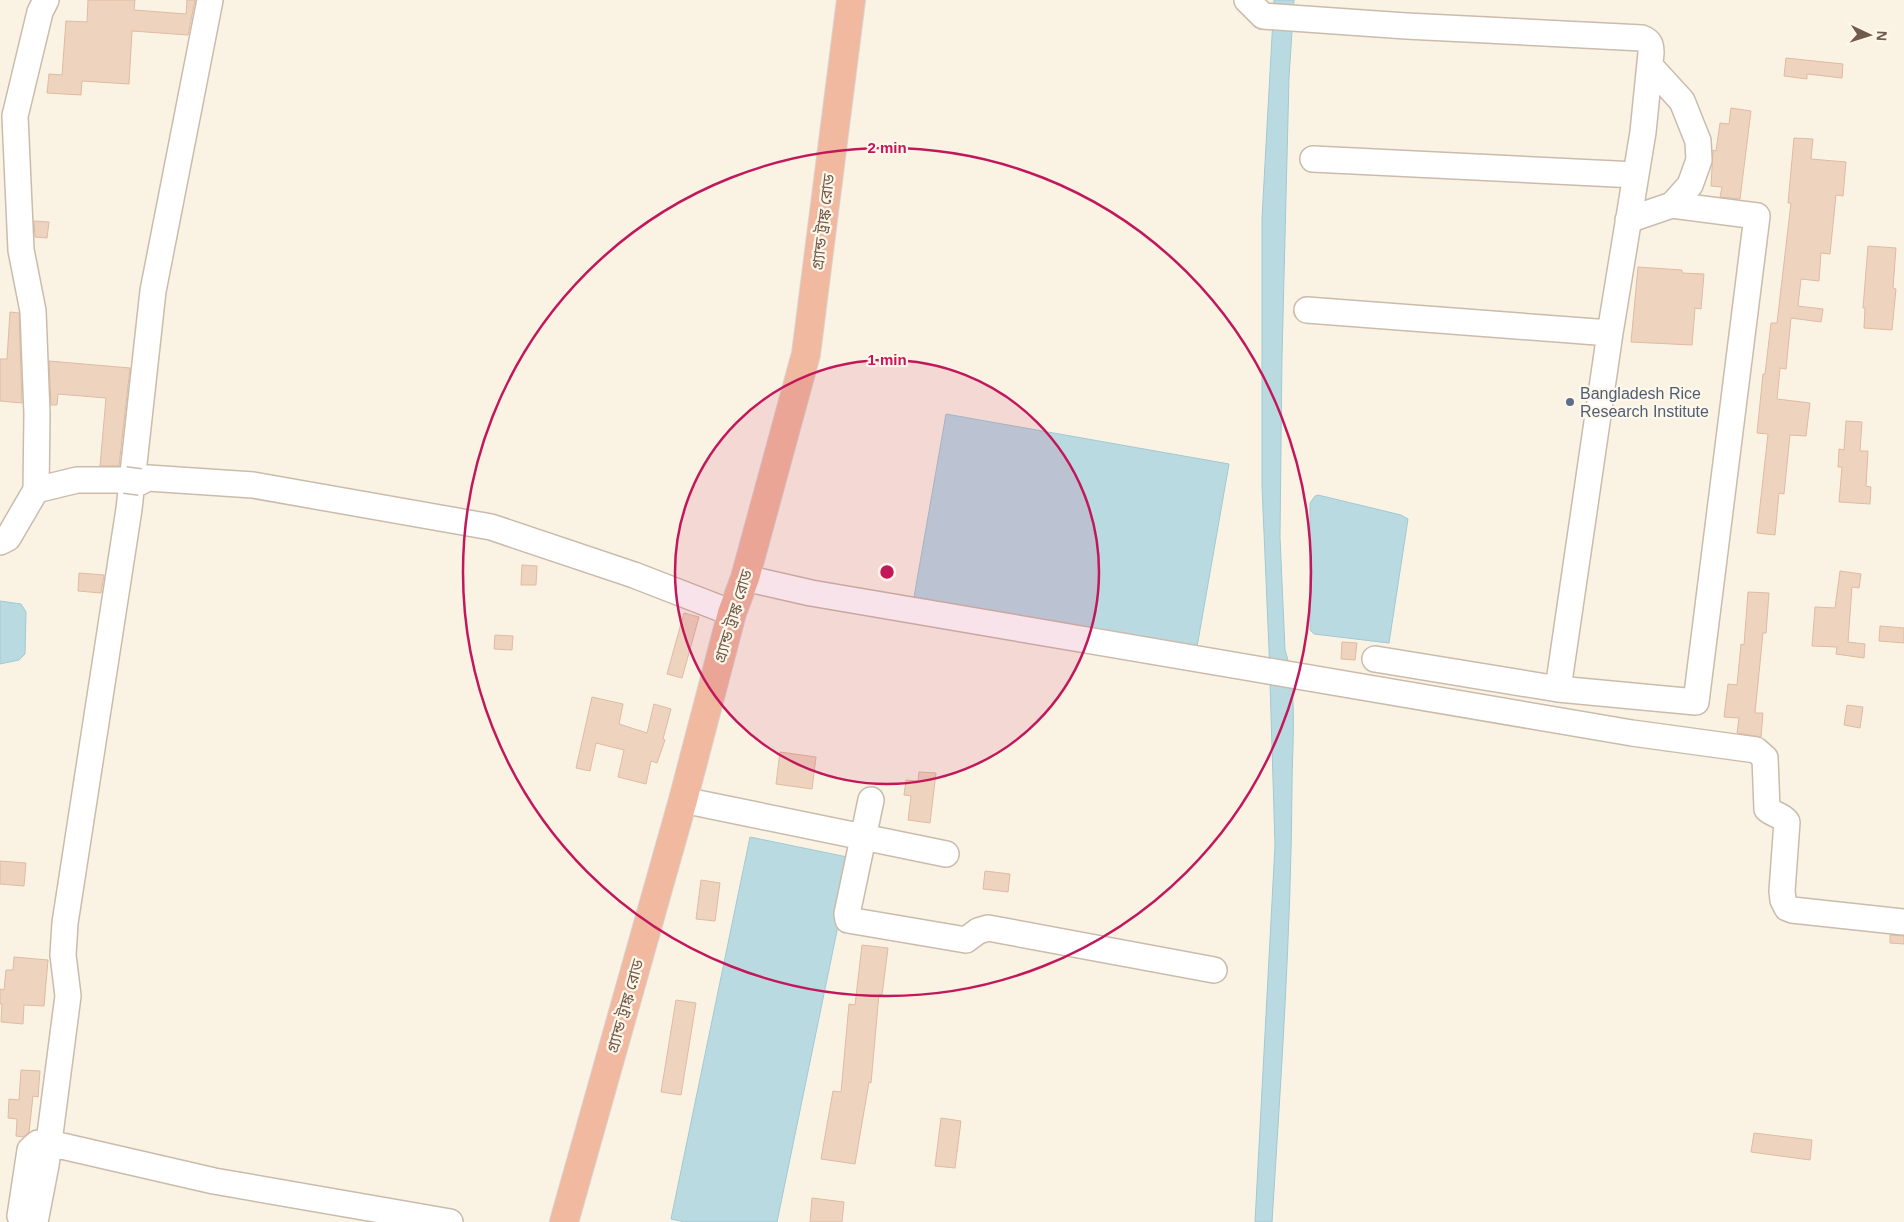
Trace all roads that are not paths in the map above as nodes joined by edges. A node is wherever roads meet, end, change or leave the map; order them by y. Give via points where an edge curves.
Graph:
1 (46, 0) edge
2 (210, 0) edge
3 (851, 0) edge
4 (1255, 8) edge
5 (1650, 66) junction
6 (1313, 158) dead end
7 (1636, 175) junction
8 (1672, 205) junction
9 (1628, 220) junction
10 (1307, 310) dead end
11 (1610, 333) junction
12 (36, 490) junction
13 (0, 542) edge
14 (745, 578) junction
15 (732, 613) junction
16 (1376, 660) dead end
17 (1558, 689) junction
18 (683, 800) junction
19 (871, 800) dead end
20 (863, 837) junction
21 (946, 854) dead end
22 (1904, 922) edge
23 (1214, 970) dead end
24 (49, 1143) junction
25 (19, 1222) edge
26 (35, 1222) edge
27 (450, 1222) edge
28 (564, 1222) edge

1 - 12 street via 40,12 15,116 21,250 33,311
2 - 24 street via 153,291 129,509 65,923 63,955 68,996
3 - 14 highway, গ্র্যান্ড ট্রাঙ্ক রোড via 806,354
4 - 5 street via 1300,19 1642,38 1650,44
5 - 7 street
5 - 8 street via 1682,101 1698,142 1696,172 1690,185
6 - 7 street
7 - 9 street
8 - 9 street
8 - 17 street via 1757,216 1696,702
9 - 11 street
10 - 11 street
11 - 17 street
12 - 13 street via 8,538
12 - 15 street via 77,480 132,481 148,478 253,485 491,527 634,575
14 - 15 highway, গ্র্যান্ড ট্রাঙ্ক রোড
14 - 22 street via 811,593 1632,733 1756,750 1765,758 1767,809 1784,817 1787,822 1782,891 1782,900 1787,908
15 - 18 highway, গ্র্যান্ড ট্রাঙ্ক রোড
16 - 17 street
18 - 20 street
18 - 28 highway, গ্র্যান্ড ট্রাঙ্ক রোড
19 - 20 street
20 - 21 street
20 - 23 street via 848,920 966,940 988,928
24 - 25 street via 38,1143 30,1150
24 - 26 street
24 - 27 street via 214,1181

